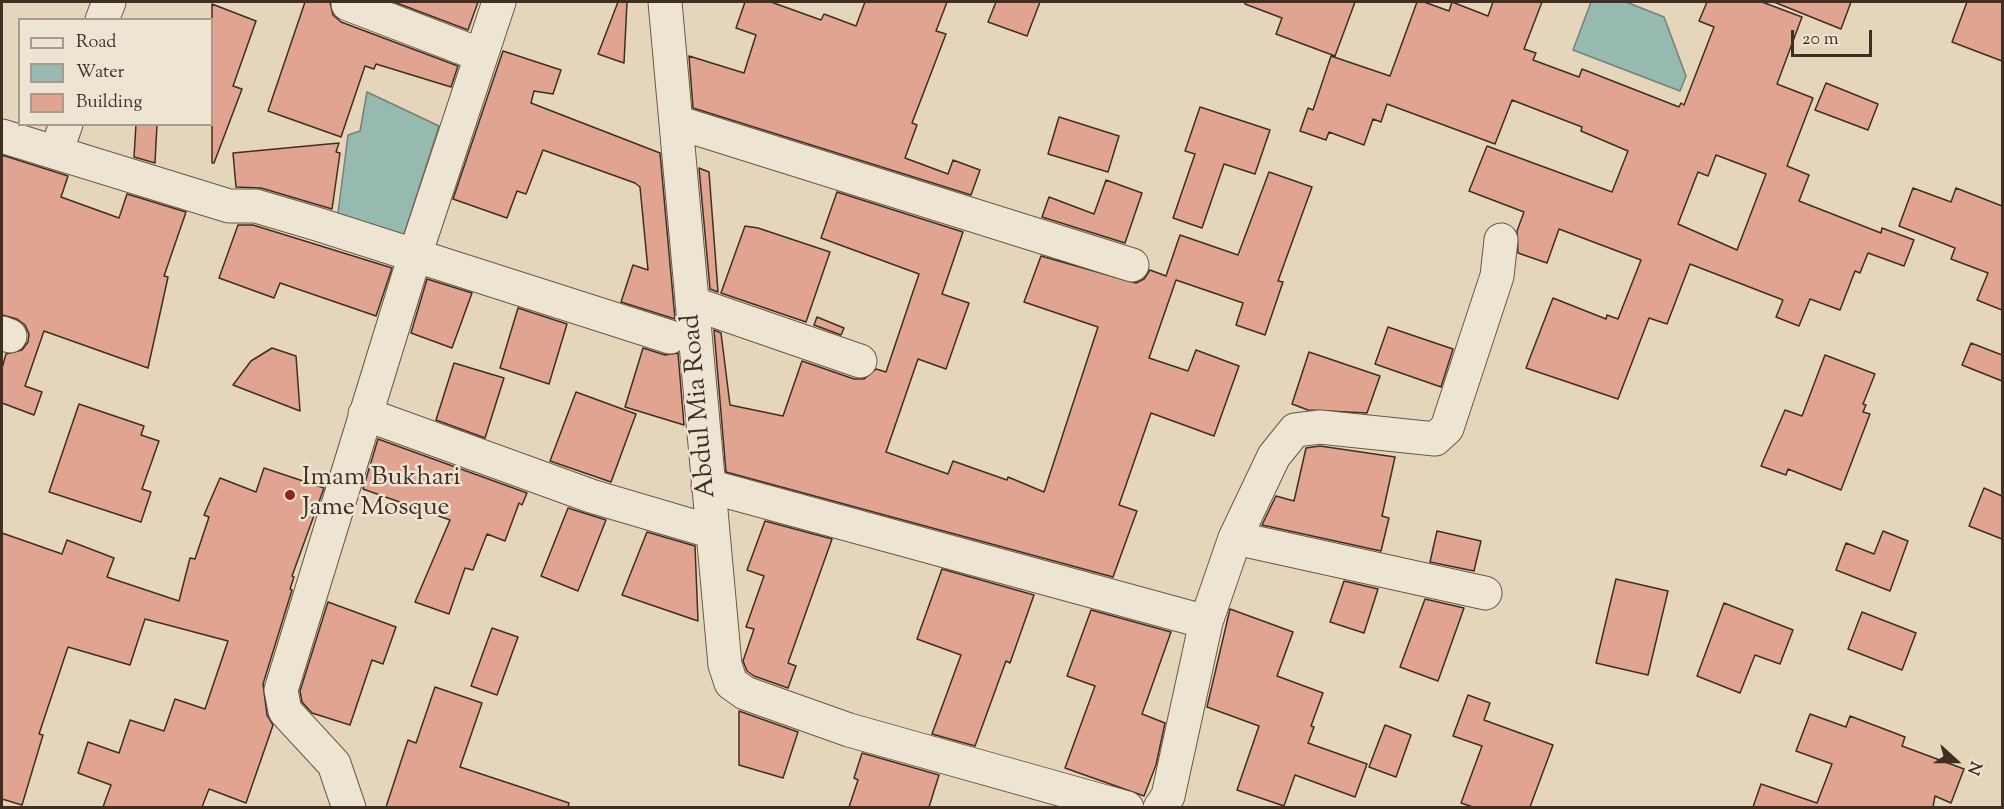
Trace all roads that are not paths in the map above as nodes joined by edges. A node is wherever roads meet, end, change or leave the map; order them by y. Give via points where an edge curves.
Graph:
1 (109, 2) edge
2 (499, 2) edge
3 (665, 2) edge
4 (348, 4) dead end
5 (103, 18) edge
6 (481, 55) junction
7 (676, 122) junction
8 (2, 136) edge
9 (61, 138) edge
10 (1501, 240) dead end
11 (414, 255) junction
12 (1132, 265) dead end
13 (692, 303) junction
14 (670, 337) dead end
15 (860, 361) dead end
16 (365, 414) junction
17 (708, 486) junction
18 (712, 532) junction
19 (1235, 538) junction
20 (1485, 593) dead end
21 (1206, 622) junction
22 (349, 807) edge
23 (1127, 807) edge
24 (1160, 807) edge

1 - 5 street
2 - 6 street
3 - 7 street, Abdul Mia Road
4 - 6 street
6 - 11 street
7 - 12 street
7 - 13 street, Abdul Mia Road
8 - 9 street
9 - 11 street via 195,196 230,206 256,206
10 - 19 street via 1497,276 1447,428 1435,439 1320,427 1295,430 1274,456
11 - 14 street
11 - 16 street
13 - 15 street
13 - 17 street, Abdul Mia Road
16 - 18 street via 591,496
16 - 22 street via 281,690 285,711 334,764
17 - 18 street, Abdul Mia Road
17 - 21 street
18 - 23 street, Abdul Mia Road via 725,665 731,683 745,693 849,730
19 - 20 street
19 - 21 street
21 - 24 street via 1168,796

